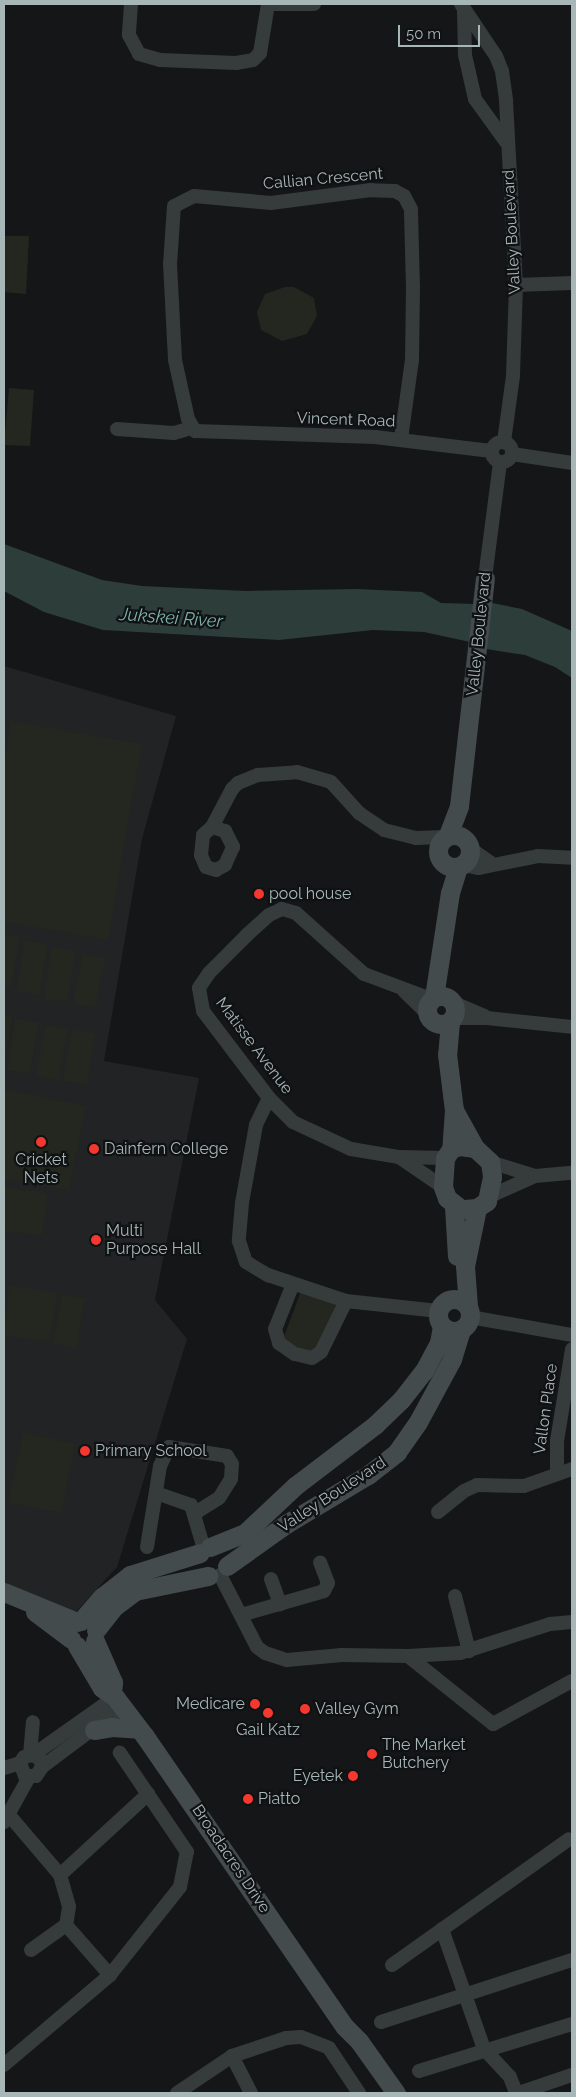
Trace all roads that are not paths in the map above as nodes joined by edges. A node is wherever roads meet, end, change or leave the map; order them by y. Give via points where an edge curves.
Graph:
1 (131, 4) edge
2 (268, 4) edge
3 (314, 4) edge
4 (463, 8) edge
5 (506, 142) junction
6 (572, 283) edge
7 (516, 285) junction
8 (117, 429) dead end
9 (195, 430) junction
10 (401, 439) junction
11 (504, 442) junction
12 (512, 454) junction
13 (496, 457) junction
14 (572, 463) edge
15 (485, 578) joint
16 (212, 827) dead end
17 (453, 850) junction
18 (572, 858) edge
19 (442, 1009) junction
20 (572, 1027) edge
21 (269, 1098) junction
22 (454, 1110) junction
23 (475, 1148) junction
24 (448, 1154) junction
25 (399, 1157) junction
26 (490, 1162) junction
27 (572, 1173) edge
28 (535, 1176) junction
29 (443, 1187) junction
30 (483, 1202) junction
31 (454, 1206) junction
32 (293, 1284) junction
33 (346, 1301) junction
34 (441, 1313) junction
35 (466, 1318) junction
36 (572, 1335) edge
37 (572, 1349) edge
38 (572, 1470) edge
39 (557, 1473) junction
40 (156, 1493) junction
41 (274, 1506) junction
42 (438, 1512) dead end
43 (195, 1513) junction
44 (286, 1524) junction
45 (148, 1547) dead end
46 (205, 1550) junction
47 (320, 1562) dead end
48 (218, 1572) junction
49 (271, 1579) dead end
50 (11, 1596) edge
51 (115, 1596) junction
52 (456, 1596) dead end
53 (280, 1604) junction
54 (241, 1615) junction
55 (572, 1622) edge
56 (83, 1633) junction
57 (469, 1651) junction
58 (408, 1656) junction
59 (572, 1681) edge
60 (116, 1700) junction
61 (77, 1721) junction
62 (33, 1722) dead end
63 (140, 1729) junction
64 (91, 1732) junction
65 (120, 1753) dead end
66 (28, 1758) junction
67 (42, 1767) junction
68 (4, 1768) edge
69 (29, 1777) junction
70 (148, 1794) junction
71 (6, 1819) edge
72 (569, 1839) dead end
73 (60, 1875) junction
74 (66, 1925) junction
75 (442, 1929) junction
76 (31, 1950) dead end
77 (572, 1960) edge
78 (392, 1965) dead end
79 (110, 1975) junction
80 (467, 1993) junction
81 (381, 2022) dead end
82 (572, 2024) edge
83 (344, 2027) junction
84 (484, 2049) junction
85 (232, 2056) junction
86 (4, 2065) edge
87 (418, 2071) dead end
88 (572, 2076) edge
89 (177, 2093) edge
90 (251, 2093) edge
91 (359, 2093) edge
92 (386, 2093) edge
93 (396, 2093) edge
94 (518, 2093) edge

1 - 2 street via 129,36 139,54 160,60 236,63 253,60 260,53
2 - 3 street
4 - 5 street, Valley Boulevard via 465,55 473,92
4 - 5 street, Valley Boulevard via 488,43 502,70
5 - 7 street, Valley Boulevard via 512,185
6 - 7 street
7 - 11 street, Valley Boulevard via 513,376
8 - 9 street, Vincent Road via 167,433
9 - 10 street, Vincent Road
9 - 10 street, Callian Crescent via 175,360 170,237 174,206 194,196 271,203 395,190 408,200 412,228 412,360
10 - 13 street, Vincent Road
11 - 12 street via 510,445
11 - 13 street via 497,443
12 - 13 street via 508,461
12 - 14 street
13 - 15 street, Valley Boulevard
15 - 17 street, Valley Boulevard
16 - 17 street via 232,788 238,783 258,774 297,772 331,782 376,826
17 - 18 street via 492,863 544,856
17 - 19 street via 443,954
19 - 20 street via 487,1018
19 - 21 street, Matisse Avenue via 364,974 296,913 282,908 248,934 208,973 199,988 203,1011
19 - 22 street
21 - 25 street, Matisse Avenue via 293,1122 329,1141 360,1151
21 - 32 street via 256,1125 242,1203 239,1241 246,1262
22 - 23 street
22 - 24 street
23 - 24 street via 459,1146
23 - 26 street
24 - 25 street, Matisse Avenue
24 - 29 street
25 - 29 street, Matisse Avenue
26 - 28 street
26 - 30 street
27 - 28 street
28 - 30 street
29 - 31 street
30 - 31 street
30 - 35 street, Valley Boulevard via 465,1266
31 - 34 street, Valley Boulevard via 458,1228 456,1265
32 - 33 street
32 - 33 street via 275,1329 279,1343 295,1354 312,1358 321,1352
33 - 34 street
34 - 35 street via 451,1331
34 - 35 street via 454,1299
34 - 41 street, Valley Boulevard via 434,1356 401,1400
35 - 36 street
35 - 44 street, Valley Boulevard via 443,1375 418,1422 397,1452 368,1475
37 - 39 street, Vallon Place via 557,1441
38 - 39 street, Vallon Place
39 - 42 street, Vallon Place via 524,1486 477,1485
40 - 43 street via 190,1503
40 - 43 street via 160,1466 169,1447 227,1456 232,1464 231,1479 219,1498
40 - 45 street
41 - 44 street
41 - 46 street, Valley Boulevard via 244,1533
43 - 46 street
44 - 48 street, Valley Boulevard
46 - 48 street via 223,1552
46 - 48 street via 198,1567
46 - 51 street, Valley Boulevard via 130,1576
47 - 53 street via 328,1582 326,1589
48 - 51 street, Valley Boulevard
48 - 54 street
49 - 53 street
50 - 56 street
51 - 56 street, Valley Boulevard
52 - 57 street
53 - 54 street
54 - 58 street via 257,1647 272,1657 287,1660 342,1655
55 - 57 street via 533,1629
56 - 60 street, Broadacres Drive via 113,1682
57 - 58 street
58 - 59 street via 493,1724
60 - 61 street
60 - 63 street, Broadacres Drive
60 - 64 street
61 - 64 street
61 - 66 street
62 - 66 street
63 - 64 street via 112,1727
63 - 83 street, Broadacres Drive
64 - 67 street
65 - 70 street
66 - 67 street via 40,1759
66 - 68 street
66 - 69 street via 22,1773
67 - 69 street via 39,1774
69 - 71 street
70 - 73 street
70 - 79 street via 187,1852 184,1876 172,1899
71 - 73 street
72 - 75 street
73 - 74 street via 70,1914
74 - 76 street
74 - 79 street
75 - 78 street
75 - 80 street
77 - 80 street
79 - 86 street
80 - 81 street
80 - 84 street
82 - 84 street
83 - 92 street, Broadacres Drive via 350,2042
83 - 93 street, Broadacres Drive via 359,2041
84 - 87 street
84 - 94 street via 510,2077
85 - 89 street
85 - 90 street
85 - 91 street via 286,2038 314,2040 329,2048
88 - 94 street

